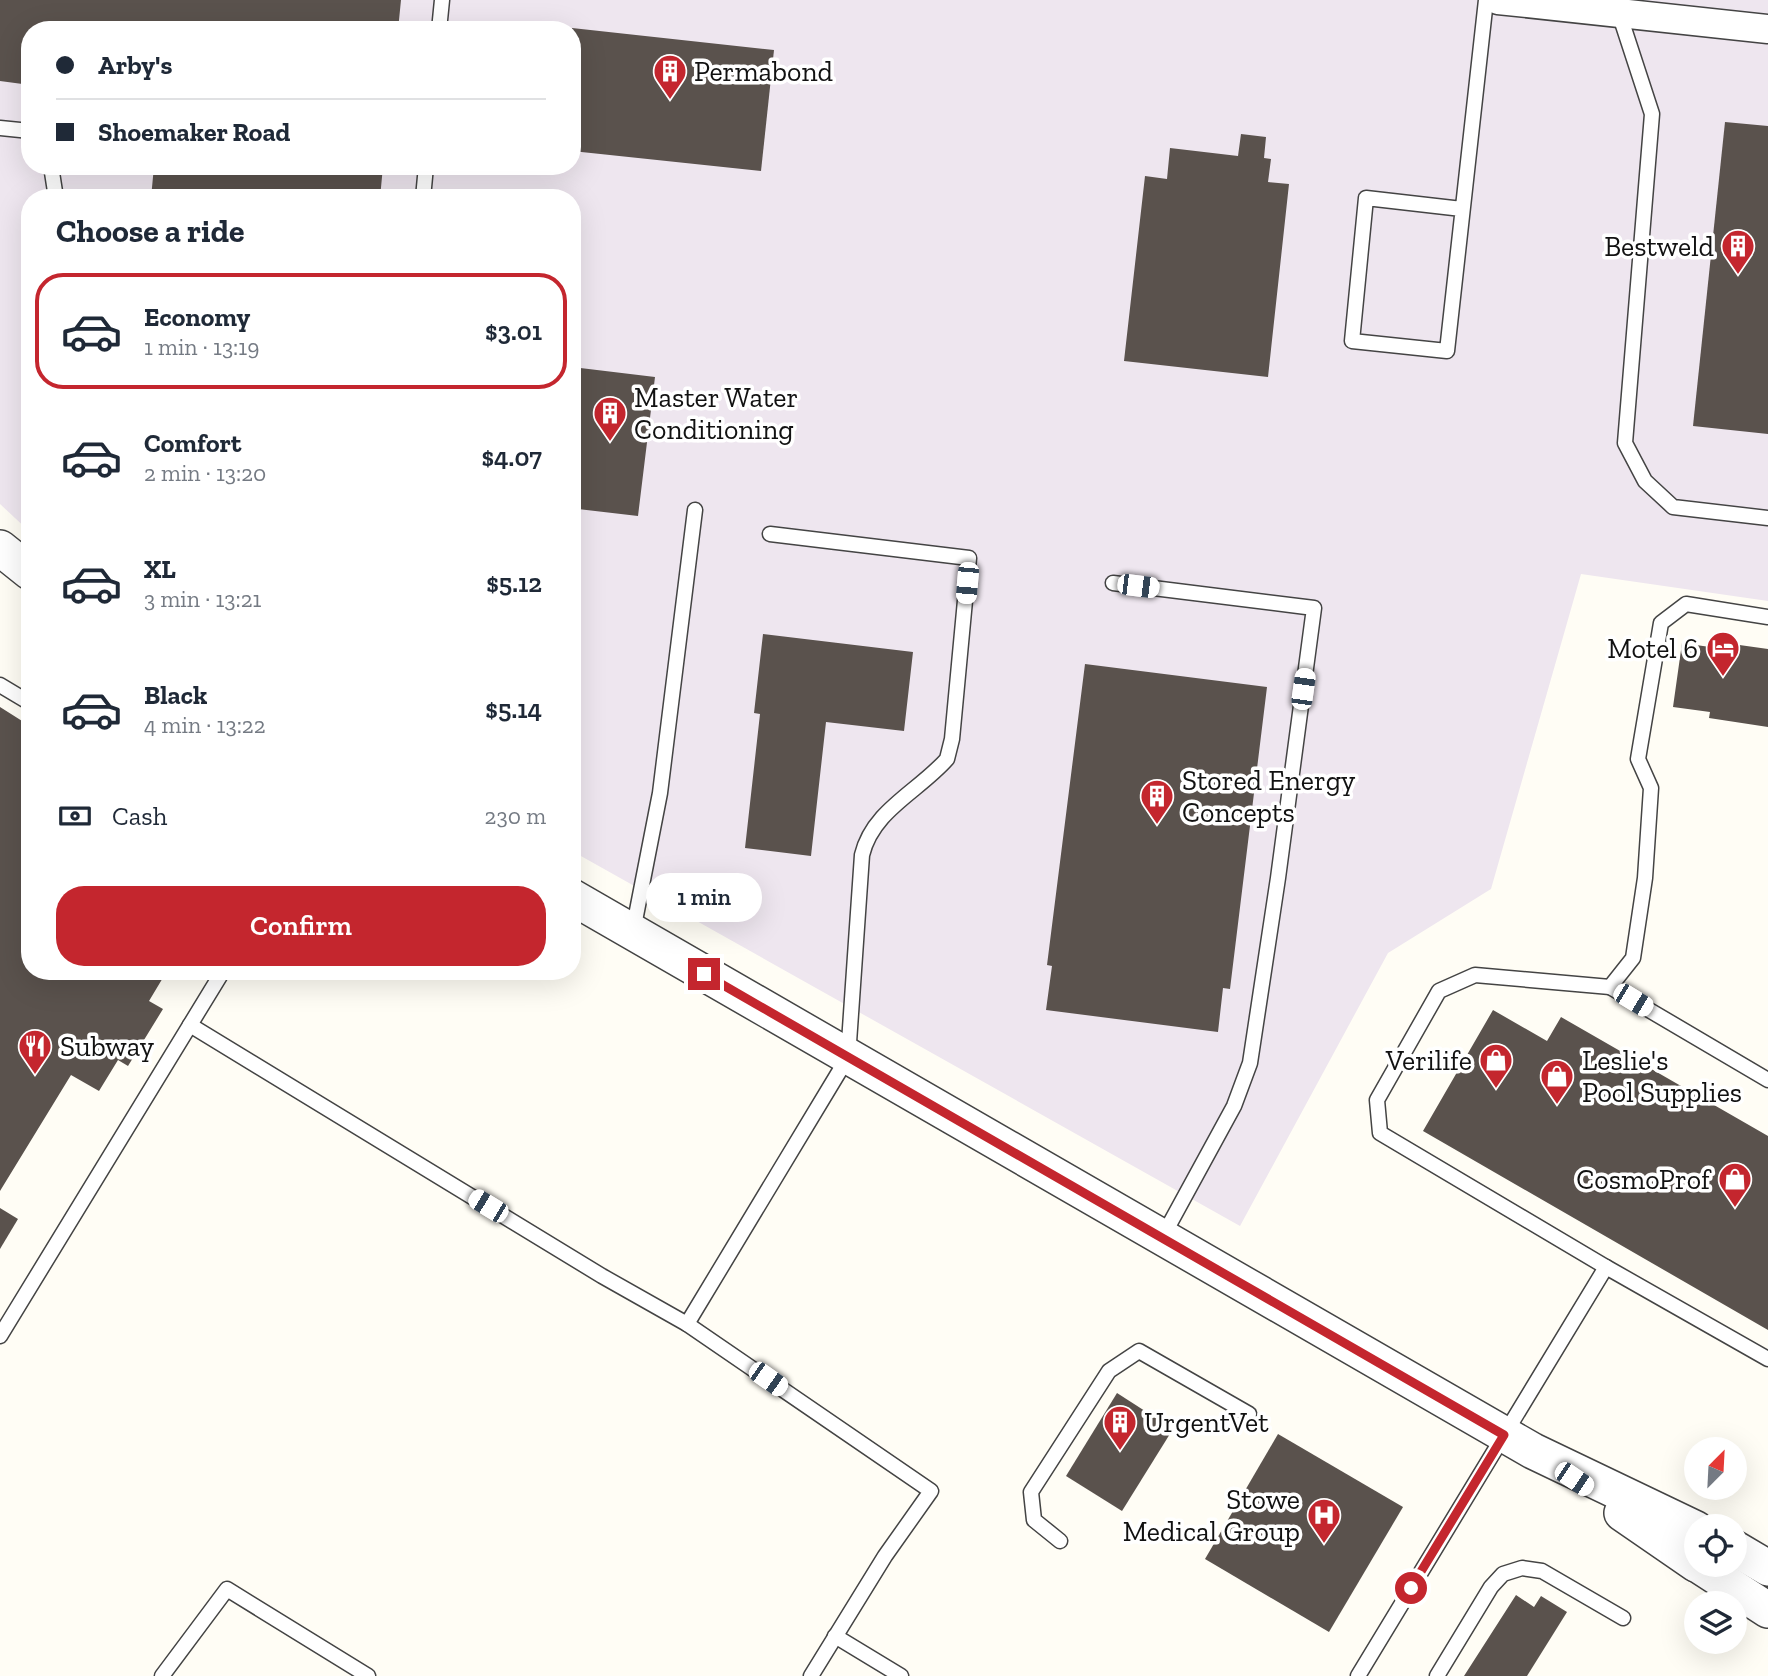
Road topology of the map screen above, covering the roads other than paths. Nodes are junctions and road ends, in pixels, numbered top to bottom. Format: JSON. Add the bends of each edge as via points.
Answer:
{"nodes":[{"id":1,"x":442,"y":0,"type":"edge"},
{"id":2,"x":1486,"y":0,"type":"edge"},
{"id":3,"x":1499,"y":0,"type":"edge"},
{"id":4,"x":1619,"y":13,"type":"junction"},
{"id":5,"x":440,"y":21,"type":"edge"},
{"id":6,"x":1768,"y":29,"type":"edge"},
{"id":7,"x":0,"y":128,"type":"edge"},
{"id":8,"x":21,"y":130,"type":"edge"},
{"id":9,"x":1462,"y":209,"type":"junction"},
{"id":10,"x":695,"y":510,"type":"dead end"},
{"id":11,"x":1768,"y":519,"type":"edge"},
{"id":12,"x":770,"y":534,"type":"dead end"},
{"id":13,"x":0,"y":548,"type":"edge"},
{"id":14,"x":21,"y":565,"type":"edge"},
{"id":15,"x":1112,"y":583,"type":"dead end"},
{"id":16,"x":1768,"y":617,"type":"edge"},
{"id":17,"x":0,"y":685,"type":"edge"},
{"id":18,"x":21,"y":698,"type":"edge"},
{"id":19,"x":581,"y":902,"type":"edge"},
{"id":20,"x":633,"y":933,"type":"junction"},
{"id":21,"x":218,"y":980,"type":"edge"},
{"id":22,"x":1610,"y":987,"type":"junction"},
{"id":23,"x":190,"y":1025,"type":"junction"},
{"id":24,"x":848,"y":1057,"type":"junction"},
{"id":25,"x":1768,"y":1080,"type":"edge"},
{"id":26,"x":1162,"y":1238,"type":"junction"},
{"id":27,"x":1606,"y":1267,"type":"junction"},
{"id":28,"x":687,"y":1324,"type":"junction"},
{"id":29,"x":0,"y":1336,"type":"edge"},
{"id":30,"x":1768,"y":1359,"type":"edge"},
{"id":31,"x":1249,"y":1414,"type":"dead end"},
{"id":32,"x":1519,"y":1443,"type":"junction"},
{"id":33,"x":1684,"y":1523,"type":"edge"},
{"id":34,"x":1060,"y":1541,"type":"dead end"},
{"id":35,"x":1684,"y":1556,"type":"edge"},
{"id":36,"x":1747,"y":1556,"type":"edge"},
{"id":37,"x":1768,"y":1568,"type":"edge"},
{"id":38,"x":1716,"y":1577,"type":"edge"},
{"id":39,"x":1768,"y":1610,"type":"edge"},
{"id":40,"x":1623,"y":1618,"type":"dead end"},
{"id":41,"x":835,"y":1636,"type":"junction"},
{"id":42,"x":162,"y":1676,"type":"edge"},
{"id":43,"x":368,"y":1676,"type":"edge"},
{"id":44,"x":811,"y":1676,"type":"edge"},
{"id":45,"x":901,"y":1676,"type":"edge"},
{"id":46,"x":1358,"y":1676,"type":"edge"},
{"id":47,"x":1437,"y":1676,"type":"edge"}],
"edges":[{"from":1,"to":5,"type":"lane"},
{"from":2,"to":9,"type":"lane"},
{"from":3,"to":4,"type":"street"},
{"from":4,"to":6,"type":"street"},
{"from":4,"to":11,"type":"lane","via":[[1652,114],[1625,443],[1645,481],[1673,507]]},
{"from":7,"to":8,"type":"lane"},
{"from":9,"to":9,"type":"lane","via":[[1447,351],[1352,341],[1366,198]]},
{"from":10,"to":20,"type":"lane","via":[[660,793]]},
{"from":12,"to":24,"type":"lane","via":[[969,558],[947,759],[878,820],[866,838]]},
{"from":13,"to":14,"type":"street"},
{"from":15,"to":26,"type":"lane","via":[[1314,608],[1250,1063],[1234,1106]]},
{"from":16,"to":22,"type":"lane","via":[[1686,604],[1661,623],[1638,759],[1651,788],[1645,878],[1633,958]]},
{"from":17,"to":18,"type":"lane"},
{"from":19,"to":20,"type":"street"},
{"from":20,"to":24,"type":"street"},
{"from":21,"to":23,"type":"lane"},
{"from":22,"to":25,"type":"lane"},
{"from":22,"to":27,"type":"lane","via":[[1475,975],[1439,991],[1377,1100],[1380,1133]]},
{"from":23,"to":28,"type":"lane"},
{"from":23,"to":29,"type":"lane"},
{"from":24,"to":26,"type":"street"},
{"from":24,"to":28,"type":"lane"},
{"from":26,"to":32,"type":"street"},
{"from":27,"to":30,"type":"lane"},
{"from":27,"to":32,"type":"lane"},
{"from":28,"to":41,"type":"lane","via":[[931,1491]]},
{"from":31,"to":34,"type":"lane","via":[[1139,1351],[1109,1371],[1031,1492],[1034,1520]]},
{"from":32,"to":33,"type":"street"},
{"from":32,"to":35,"type":"street"},
{"from":32,"to":46,"type":"lane"},
{"from":36,"to":37,"type":"street"},
{"from":38,"to":39,"type":"street"},
{"from":40,"to":47,"type":"lane","via":[[1542,1571],[1522,1568],[1503,1574],[1491,1587]]},
{"from":41,"to":44,"type":"lane"},
{"from":41,"to":45,"type":"lane"},
{"from":42,"to":43,"type":"lane","via":[[226,1589]]}]}
